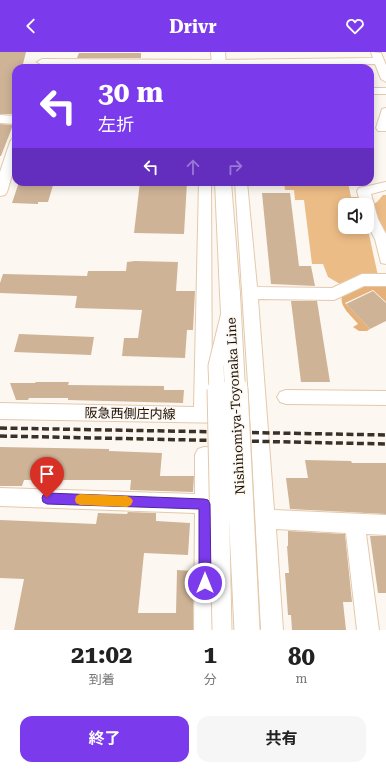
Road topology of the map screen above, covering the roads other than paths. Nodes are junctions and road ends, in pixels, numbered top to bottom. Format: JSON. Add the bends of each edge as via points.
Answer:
{"nodes":[{"id":1,"x":378,"y":57,"type":"edge"},
{"id":2,"x":43,"y":60,"type":"edge"},
{"id":3,"x":219,"y":61,"type":"edge"},
{"id":4,"x":315,"y":61,"type":"edge"},
{"id":5,"x":386,"y":79,"type":"edge"},
{"id":6,"x":374,"y":91,"type":"edge"},
{"id":7,"x":386,"y":91,"type":"edge"},
{"id":8,"x":386,"y":111,"type":"edge"},
{"id":9,"x":0,"y":120,"type":"edge"},
{"id":10,"x":12,"y":120,"type":"edge"},
{"id":11,"x":374,"y":127,"type":"edge"},
{"id":12,"x":384,"y":128,"type":"edge"},
{"id":13,"x":12,"y":154,"type":"edge"},
{"id":14,"x":205,"y":186,"type":"edge"},
{"id":15,"x":223,"y":186,"type":"edge"},
{"id":16,"x":240,"y":186,"type":"edge"},
{"id":17,"x":386,"y":186,"type":"edge"},
{"id":18,"x":0,"y":192,"type":"edge"},
{"id":19,"x":386,"y":259,"type":"edge"},
{"id":20,"x":386,"y":280,"type":"edge"},
{"id":21,"x":236,"y":299,"type":"junction"},
{"id":22,"x":286,"y":397,"type":"dead end"},
{"id":23,"x":386,"y":398,"type":"edge"},
{"id":24,"x":0,"y":411,"type":"edge"},
{"id":25,"x":203,"y":414,"type":"junction"},
{"id":26,"x":259,"y":415,"type":"junction"},
{"id":27,"x":262,"y":456,"type":"junction"},
{"id":28,"x":0,"y":497,"type":"edge"},
{"id":29,"x":204,"y":504,"type":"junction"},
{"id":30,"x":266,"y":519,"type":"junction"},
{"id":31,"x":354,"y":523,"type":"junction"},
{"id":32,"x":386,"y":525,"type":"edge"},
{"id":33,"x":205,"y":630,"type":"edge"},
{"id":34,"x":222,"y":630,"type":"edge"},
{"id":35,"x":246,"y":630,"type":"edge"},
{"id":36,"x":272,"y":630,"type":"edge"},
{"id":37,"x":368,"y":630,"type":"edge"}],
"edges":[{"from":1,"to":4,"type":"street"},
{"from":1,"to":5,"type":"street"},
{"from":2,"to":3,"type":"street"},
{"from":3,"to":4,"type":"street"},
{"from":6,"to":7,"type":"street"},
{"from":8,"to":12,"type":"street"},
{"from":9,"to":10,"type":"street"},
{"from":11,"to":12,"type":"street"},
{"from":13,"to":18,"type":"street"},
{"from":14,"to":25,"type":"street"},
{"from":15,"to":21,"type":"main road","name":"Nishinomiya-Toyonaka Line"},
{"from":16,"to":21,"type":"street"},
{"from":17,"to":19,"type":"street","via":[[364,190],[371,219],[382,239]]},
{"from":20,"to":21,"type":"street","via":[[362,280],[334,294]]},
{"from":21,"to":26,"type":"street"},
{"from":21,"to":34,"type":"street","bridge":true,"via":[[216,366]]},
{"from":21,"to":35,"type":"main road","name":"Nishinomiya-Toyonaka Line","bridge":true},
{"from":22,"to":23,"type":"street"},
{"from":24,"to":25,"type":"street","name":"阪急西側庄内線"},
{"from":25,"to":26,"type":"street","name":"阪急西側庄内線"},
{"from":26,"to":27,"type":"street"},
{"from":27,"to":29,"type":"street","via":[[204,455]]},
{"from":27,"to":30,"type":"street"},
{"from":28,"to":29,"type":"street"},
{"from":29,"to":33,"type":"street"},
{"from":30,"to":31,"type":"street"},
{"from":30,"to":36,"type":"street"},
{"from":31,"to":32,"type":"street"},
{"from":31,"to":37,"type":"street"}]}
